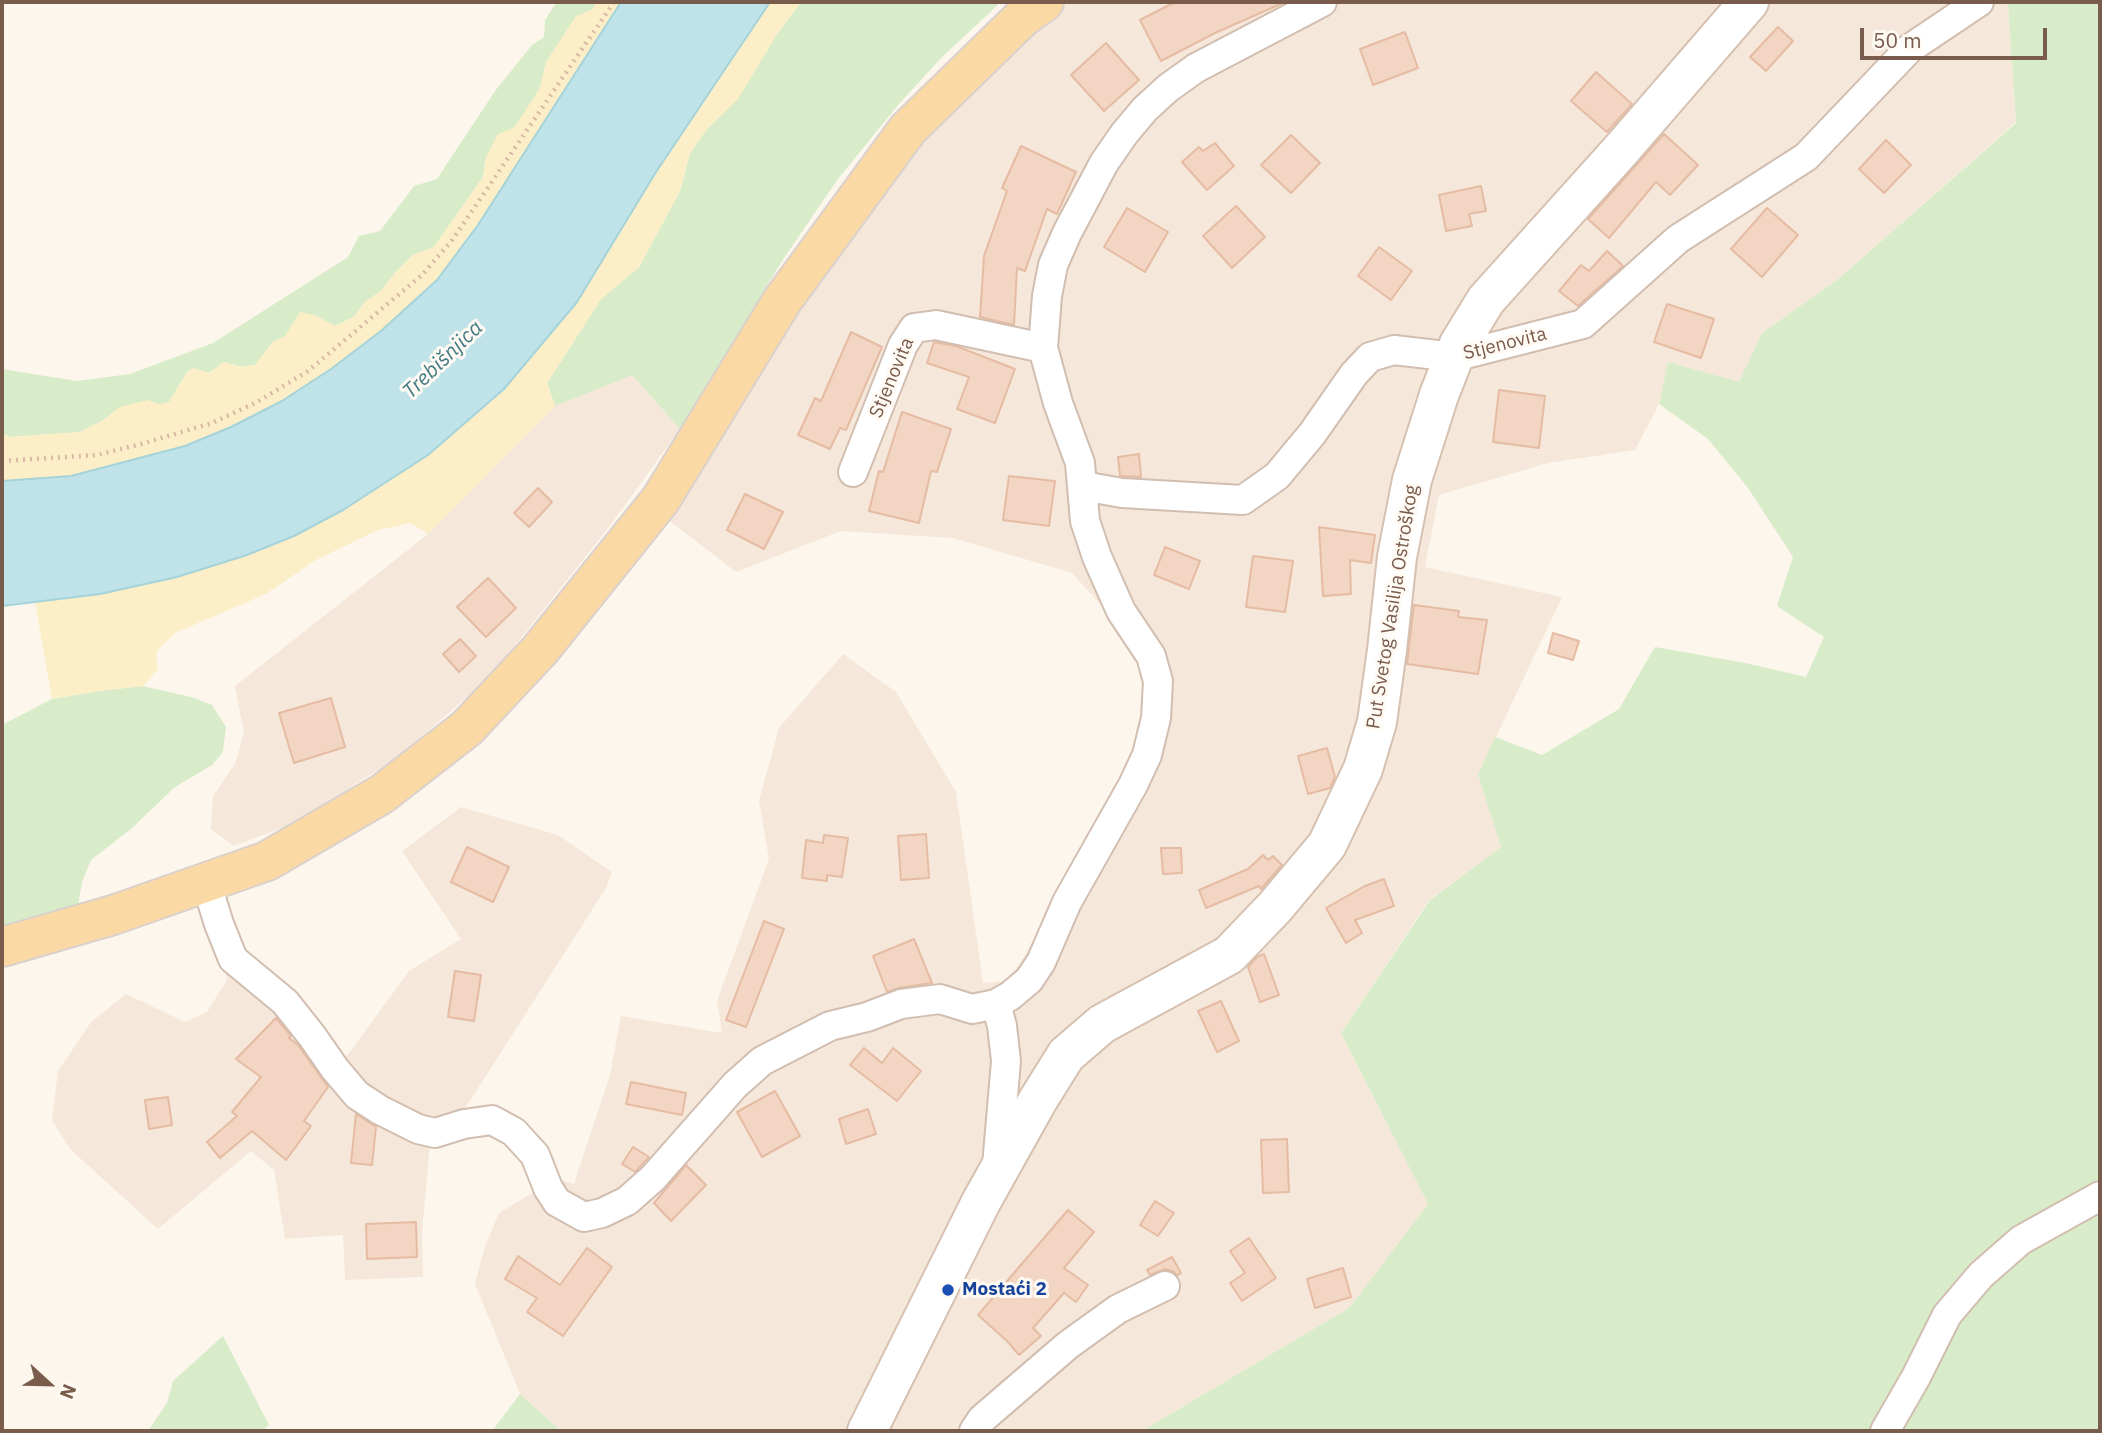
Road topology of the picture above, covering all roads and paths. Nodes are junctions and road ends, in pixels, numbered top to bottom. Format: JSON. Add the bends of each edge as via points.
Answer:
{"nodes":[{"id":1,"x":614,"y":2,"type":"edge"},
{"id":2,"x":1044,"y":2,"type":"edge"},
{"id":3,"x":1322,"y":2,"type":"edge"},
{"id":4,"x":1749,"y":2,"type":"edge"},
{"id":5,"x":1979,"y":2,"type":"edge"},
{"id":6,"x":1043,"y":348,"type":"junction"},
{"id":7,"x":1454,"y":357,"type":"junction"},
{"id":8,"x":2,"y":461,"type":"edge"},
{"id":9,"x":853,"y":472,"type":"dead end"},
{"id":10,"x":1083,"y":486,"type":"junction"},
{"id":11,"x":206,"y":882,"type":"junction"},
{"id":12,"x":2,"y":947,"type":"edge"},
{"id":13,"x":996,"y":1004,"type":"junction"},
{"id":14,"x":996,"y":1176,"type":"junction"},
{"id":15,"x":2100,"y":1196,"type":"edge"},
{"id":16,"x":1165,"y":1286,"type":"dead end"},
{"id":17,"x":867,"y":1431,"type":"edge"},
{"id":18,"x":974,"y":1431,"type":"edge"},
{"id":19,"x":1885,"y":1431,"type":"edge"}],
"edges":[{"from":1,"to":8,"type":"path","via":[[453,239],[422,275],[308,371],[212,423],[153,441],[97,455]]},
{"from":2,"to":11,"type":"main road","via":[[908,129],[782,301],[661,499],[513,679],[467,727],[382,794],[267,861]]},
{"from":3,"to":6,"type":"street","via":[[1196,68],[1145,109],[1124,134],[1104,163],[1053,265]]},
{"from":4,"to":7,"type":"street","name":"Put Svetog Vasilija Ostroškog","via":[[1486,300]]},
{"from":5,"to":7,"type":"street","name":"Stjenovita","via":[[1909,49],[1806,157],[1678,239],[1583,324]]},
{"from":6,"to":9,"type":"street","name":"Stjenovita","via":[[936,325],[914,328]]},
{"from":6,"to":10,"type":"street","via":[[1080,463]]},
{"from":7,"to":10,"type":"street","name":"Stjenovita","via":[[1394,350],[1370,357],[1277,476],[1244,500],[1122,493]]},
{"from":7,"to":14,"type":"street","name":"Put Svetog Vasilija Ostroškog","via":[[1412,480],[1397,557],[1377,722],[1363,769],[1327,845],[1229,956],[1102,1024],[1066,1055]]},
{"from":10,"to":13,"type":"street","via":[[1085,521],[1109,586],[1151,656],[1158,681],[1156,718],[1147,755],[1133,785],[1067,902],[1041,962],[1029,980]]},
{"from":11,"to":12,"type":"main road"},
{"from":11,"to":13,"type":"street","via":[[233,959],[285,1002],[357,1094],[380,1110],[435,1133],[492,1120],[514,1132],[536,1155],[556,1202],[584,1217],[627,1201],[762,1061],[830,1026],[901,1004],[940,999],[972,1009]]},
{"from":13,"to":14,"type":"street","via":[[1006,1060]]},
{"from":14,"to":17,"type":"street","name":"Put Svetog Vasilija Ostroškog"},
{"from":15,"to":19,"type":"street","via":[[2021,1240],[1981,1275],[1947,1315]]},
{"from":16,"to":18,"type":"street","via":[[1118,1309],[1068,1345]]}]}
